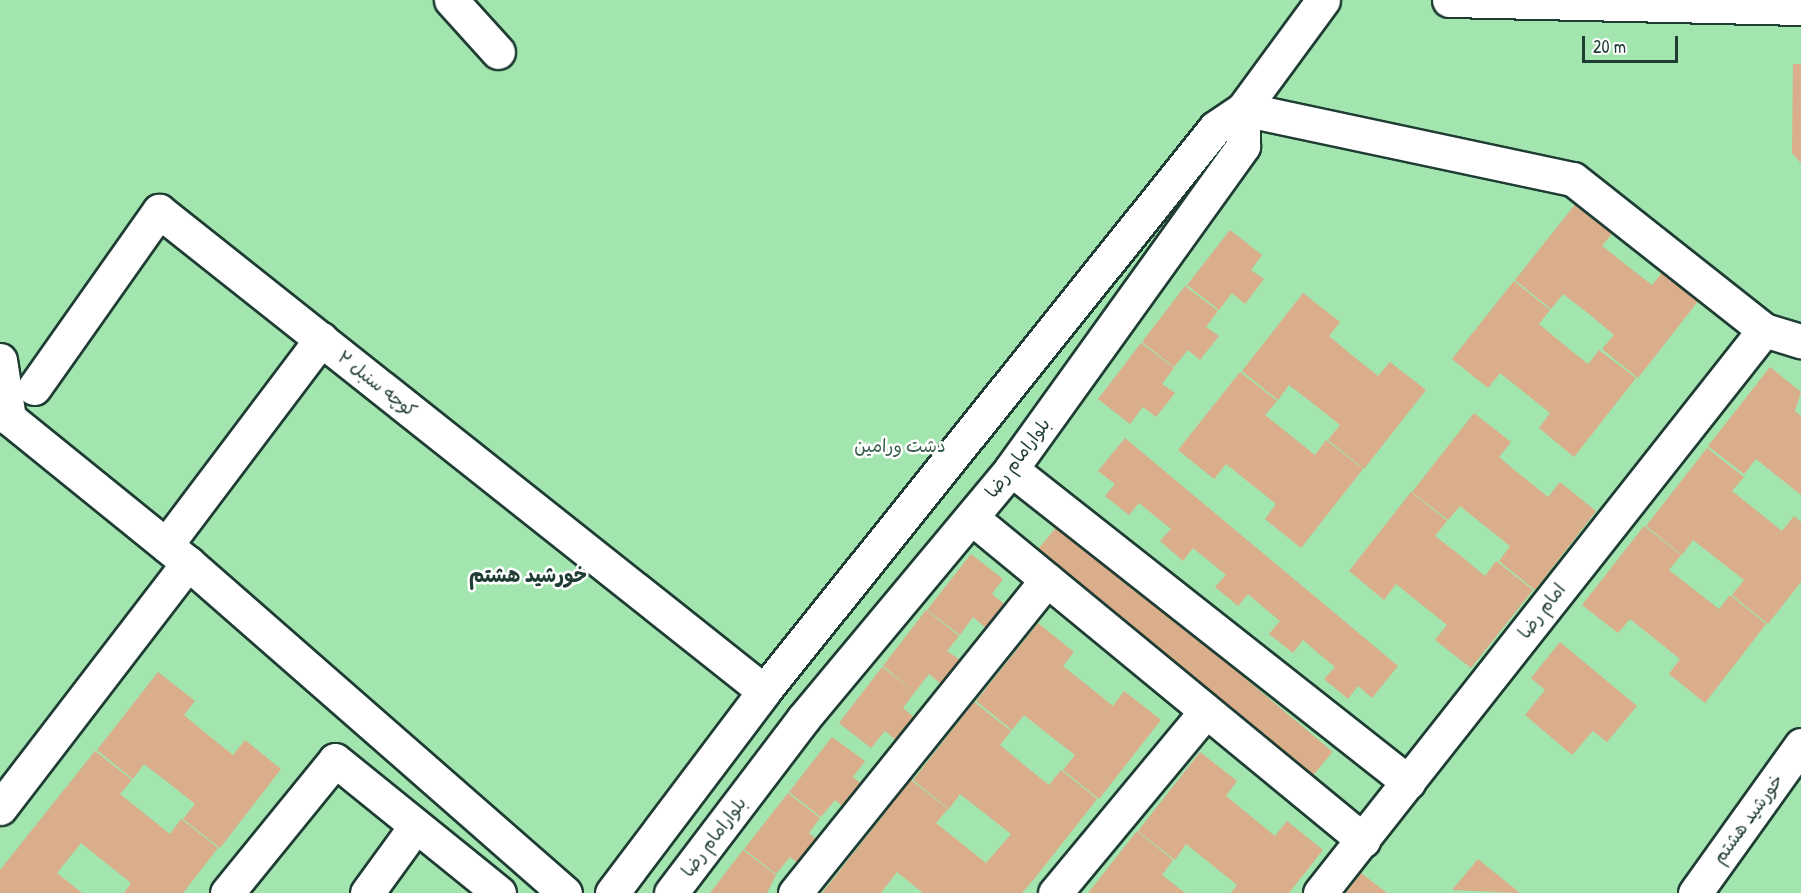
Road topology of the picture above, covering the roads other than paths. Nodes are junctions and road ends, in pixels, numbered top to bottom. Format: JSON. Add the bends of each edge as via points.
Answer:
{"nodes":[{"id":1,"x":451,"y":0,"type":"edge"},
{"id":2,"x":1323,"y":0,"type":"edge"},
{"id":3,"x":1449,"y":0,"type":"edge"},
{"id":4,"x":1726,"y":3,"type":"edge"},
{"id":5,"x":1801,"y":8,"type":"edge"},
{"id":6,"x":498,"y":52,"type":"dead end"},
{"id":7,"x":1243,"y":109,"type":"junction"},
{"id":8,"x":1764,"y":330,"type":"junction"},
{"id":9,"x":321,"y":339,"type":"junction"},
{"id":10,"x":1801,"y":341,"type":"edge"},
{"id":11,"x":0,"y":360,"type":"edge"},
{"id":12,"x":34,"y":388,"type":"dead end"},
{"id":13,"x":945,"y":469,"type":"junction"},
{"id":14,"x":1011,"y":469,"type":"junction"},
{"id":15,"x":979,"y":510,"type":"junction"},
{"id":16,"x":177,"y":554,"type":"junction"},
{"id":17,"x":1047,"y":580,"type":"junction"},
{"id":18,"x":764,"y":691,"type":"junction"},
{"id":19,"x":1206,"y":711,"type":"junction"},
{"id":20,"x":1801,"y":745,"type":"edge"},
{"id":21,"x":1408,"y":782,"type":"junction"},
{"id":22,"x":0,"y":808,"type":"edge"},
{"id":23,"x":415,"y":827,"type":"junction"},
{"id":24,"x":1362,"y":840,"type":"junction"},
{"id":25,"x":227,"y":893,"type":"edge"},
{"id":26,"x":367,"y":893,"type":"edge"},
{"id":27,"x":499,"y":893,"type":"edge"},
{"id":28,"x":565,"y":893,"type":"edge"},
{"id":29,"x":612,"y":893,"type":"edge"},
{"id":30,"x":672,"y":893,"type":"edge"},
{"id":31,"x":795,"y":893,"type":"edge"},
{"id":32,"x":1055,"y":893,"type":"edge"},
{"id":33,"x":1320,"y":893,"type":"edge"},
{"id":34,"x":1695,"y":893,"type":"edge"}],
"edges":[{"from":1,"to":6,"type":"street"},
{"from":2,"to":7,"type":"street"},
{"from":3,"to":4,"type":"street"},
{"from":4,"to":5,"type":"street"},
{"from":7,"to":8,"type":"street","via":[[1573,179]]},
{"from":7,"to":13,"type":"street","via":[[1215,128]]},
{"from":7,"to":14,"type":"street","name":"بلوارامام رضا","via":[[1243,146]]},
{"from":8,"to":10,"type":"street"},
{"from":8,"to":21,"type":"street","name":"امام رضا"},
{"from":9,"to":12,"type":"street","name":"کوچه سنبل ۲","via":[[159,211]]},
{"from":9,"to":16,"type":"street"},
{"from":9,"to":18,"type":"street","name":"کوچه سنبل ۲"},
{"from":11,"to":16,"type":"street","via":[[9,418]]},
{"from":13,"to":15,"type":"street"},
{"from":13,"to":18,"type":"street"},
{"from":14,"to":15,"type":"street","name":"بلوارامام رضا"},
{"from":14,"to":21,"type":"street"},
{"from":15,"to":17,"type":"street"},
{"from":15,"to":30,"type":"street","name":"بلوارامام رضا","via":[[803,719]]},
{"from":16,"to":22,"type":"street"},
{"from":16,"to":28,"type":"street"},
{"from":17,"to":19,"type":"street"},
{"from":17,"to":31,"type":"street"},
{"from":18,"to":29,"type":"street"},
{"from":19,"to":24,"type":"street"},
{"from":19,"to":32,"type":"street"},
{"from":20,"to":34,"type":"street","name":"خورشید هشتم"},
{"from":21,"to":24,"type":"street","name":"امام رضا"},
{"from":23,"to":25,"type":"street","via":[[335,760]]},
{"from":23,"to":26,"type":"street"},
{"from":23,"to":27,"type":"street"},
{"from":24,"to":33,"type":"street","name":"امام رضا"}]}
